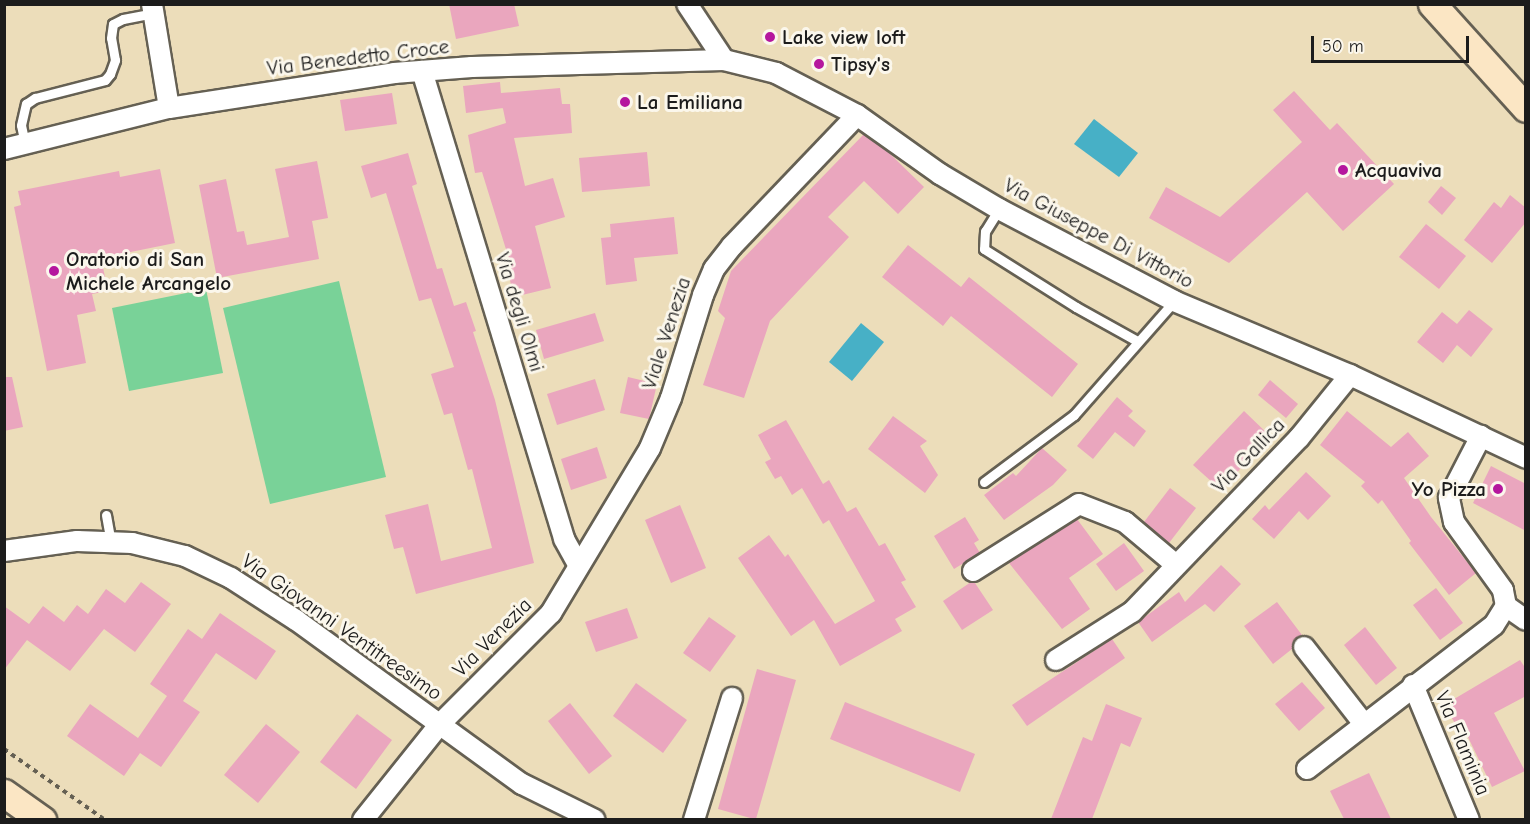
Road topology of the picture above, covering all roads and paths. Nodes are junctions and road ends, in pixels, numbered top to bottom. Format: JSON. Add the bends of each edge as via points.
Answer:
{"nodes":[{"id":1,"x":687,"y":4,"type":"edge"},
{"id":2,"x":1432,"y":4,"type":"edge"},
{"id":3,"x":153,"y":9,"type":"edge"},
{"id":4,"x":724,"y":60,"type":"junction"},
{"id":5,"x":422,"y":71,"type":"junction"},
{"id":6,"x":169,"y":108,"type":"junction"},
{"id":7,"x":1526,"y":108,"type":"edge"},
{"id":8,"x":857,"y":115,"type":"junction"},
{"id":9,"x":25,"y":144,"type":"junction"},
{"id":10,"x":4,"y":149,"type":"edge"},
{"id":11,"x":999,"y":209,"type":"junction"},
{"id":12,"x":1174,"y":301,"type":"junction"},
{"id":13,"x":1137,"y":341,"type":"junction"},
{"id":14,"x":1350,"y":375,"type":"junction"},
{"id":15,"x":1481,"y":436,"type":"junction"},
{"id":16,"x":1526,"y":458,"type":"edge"},
{"id":17,"x":984,"y":482,"type":"dead end"},
{"id":18,"x":106,"y":515,"type":"dead end"},
{"id":19,"x":111,"y":542,"type":"junction"},
{"id":20,"x":4,"y":551,"type":"edge"},
{"id":21,"x":578,"y":564,"type":"junction"},
{"id":22,"x":1176,"y":565,"type":"junction"},
{"id":23,"x":973,"y":571,"type":"dead end"},
{"id":24,"x":1506,"y":606,"type":"junction"},
{"id":25,"x":1526,"y":620,"type":"edge"},
{"id":26,"x":1304,"y":647,"type":"dead end"},
{"id":27,"x":1056,"y":660,"type":"dead end"},
{"id":28,"x":1413,"y":685,"type":"junction"},
{"id":29,"x":732,"y":698,"type":"dead end"},
{"id":30,"x":440,"y":724,"type":"junction"},
{"id":31,"x":1364,"y":724,"type":"junction"},
{"id":32,"x":4,"y":749,"type":"edge"},
{"id":33,"x":1307,"y":769,"type":"dead end"},
{"id":34,"x":4,"y":793,"type":"edge"},
{"id":35,"x":42,"y":819,"type":"edge"},
{"id":36,"x":105,"y":819,"type":"edge"},
{"id":37,"x":363,"y":819,"type":"edge"},
{"id":38,"x":595,"y":819,"type":"edge"},
{"id":39,"x":694,"y":819,"type":"edge"},
{"id":40,"x":1469,"y":819,"type":"edge"}],
"edges":[{"from":1,"to":4,"type":"street"},
{"from":2,"to":7,"type":"main road"},
{"from":3,"to":6,"type":"street"},
{"from":3,"to":9,"type":"lane","via":[[113,24],[110,31],[115,60],[105,80],[35,98],[26,104],[21,125]]},
{"from":4,"to":5,"type":"street","name":"Via Benedetto Croce"},
{"from":4,"to":8,"type":"street","name":"Via Giuseppe Di Vittorio","via":[[776,73]]},
{"from":5,"to":6,"type":"street","name":"Via Benedetto Croce"},
{"from":5,"to":21,"type":"street","name":"Via degli Olmi","via":[[564,539]]},
{"from":6,"to":9,"type":"street","name":"Via Benedetto Croce"},
{"from":8,"to":11,"type":"street","name":"Via Giuseppe Di Vittorio","via":[[940,174]]},
{"from":8,"to":21,"type":"street","name":"Viale Venezia","via":[[714,269],[650,448]]},
{"from":9,"to":10,"type":"street","name":"Via Benedetto Croce"},
{"from":11,"to":12,"type":"street","name":"Via Giuseppe Di Vittorio"},
{"from":11,"to":13,"type":"lane","via":[[986,231],[984,249]]},
{"from":12,"to":13,"type":"lane"},
{"from":12,"to":14,"type":"street","name":"Via Giuseppe Di Vittorio"},
{"from":13,"to":17,"type":"lane","via":[[1074,415]]},
{"from":14,"to":15,"type":"street","name":"Via Giuseppe Di Vittorio"},
{"from":14,"to":22,"type":"street","name":"Via Gallica","via":[[1299,438]]},
{"from":15,"to":16,"type":"street","name":"Via Giuseppe Di Vittorio"},
{"from":15,"to":24,"type":"street","via":[[1449,498],[1454,522],[1503,590]]},
{"from":18,"to":19,"type":"lane"},
{"from":19,"to":20,"type":"street","name":"Via Giovanni Ventitreesimo","via":[[77,541]]},
{"from":19,"to":30,"type":"street","name":"Via Giovanni Ventitreesimo","via":[[185,556],[231,578]]},
{"from":21,"to":30,"type":"street","name":"Via Venezia","via":[[551,613]]},
{"from":22,"to":23,"type":"street","via":[[1125,522],[1079,504]]},
{"from":22,"to":27,"type":"street","name":"Via Gallica","via":[[1132,612]]},
{"from":24,"to":25,"type":"street"},
{"from":24,"to":28,"type":"street","name":"Via Flaminia","via":[[1494,625]]},
{"from":26,"to":31,"type":"street"},
{"from":28,"to":31,"type":"street","name":"Via Flaminia"},
{"from":28,"to":40,"type":"street","name":"Via Flaminia"},
{"from":29,"to":39,"type":"street"},
{"from":30,"to":37,"type":"street","name":"Via Venezia"},
{"from":30,"to":38,"type":"street","name":"Via Giovanni Ventitreesimo","via":[[522,784]]},
{"from":31,"to":33,"type":"street","name":"Via Flaminia"},
{"from":32,"to":36,"type":"path"},
{"from":34,"to":35,"type":"main road"}]}
